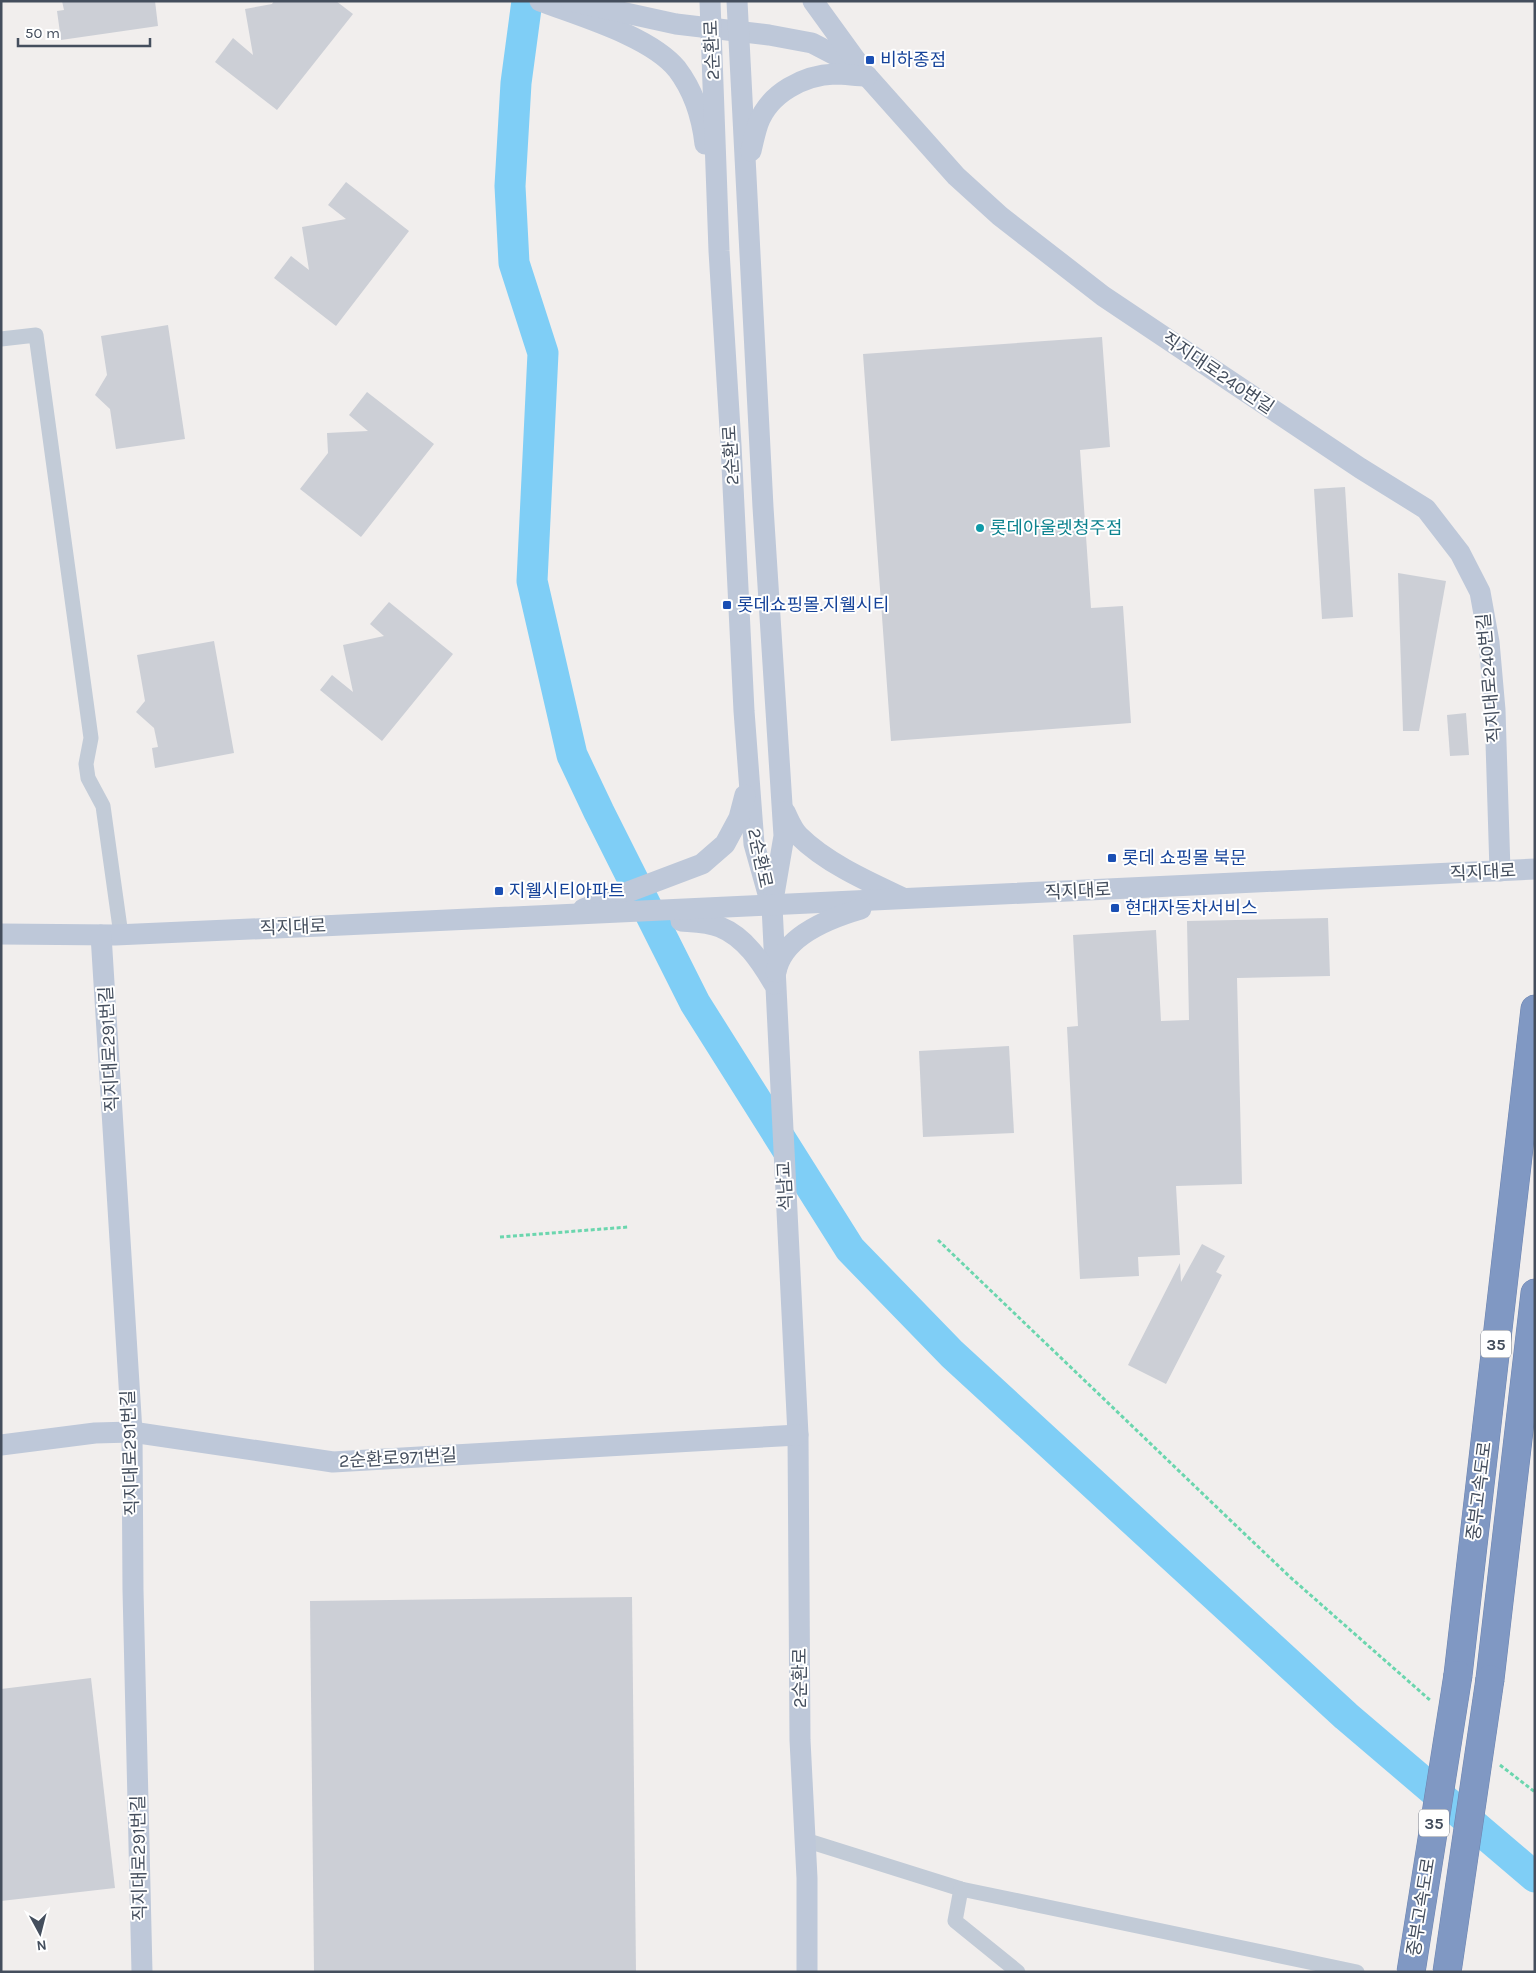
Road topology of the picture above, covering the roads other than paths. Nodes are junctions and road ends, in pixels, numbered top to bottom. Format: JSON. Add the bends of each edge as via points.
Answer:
{"nodes":[{"id":1,"x":540,"y":1,"type":"edge"},
{"id":2,"x":571,"y":1,"type":"edge"},
{"id":3,"x":710,"y":1,"type":"edge"},
{"id":4,"x":737,"y":1,"type":"edge"},
{"id":5,"x":813,"y":1,"type":"edge"},
{"id":6,"x":610,"y":19,"type":"junction"},
{"id":7,"x":711,"y":29,"type":"junction"},
{"id":8,"x":738,"y":32,"type":"junction"},
{"id":9,"x":843,"y":41,"type":"junction"},
{"id":10,"x":812,"y":43,"type":"junction"},
{"id":11,"x":867,"y":76,"type":"junction"},
{"id":12,"x":746,"y":172,"type":"junction"},
{"id":13,"x":719,"y":251,"type":"junction"},
{"id":14,"x":1,"y":339,"type":"edge"},
{"id":15,"x":749,"y":778,"type":"junction"},
{"id":16,"x":782,"y":806,"type":"junction"},
{"id":17,"x":1535,"y":869,"type":"edge"},
{"id":18,"x":1500,"y":871,"type":"junction"},
{"id":19,"x":908,"y":900,"type":"junction"},
{"id":20,"x":772,"y":906,"type":"junction"},
{"id":21,"x":579,"y":915,"type":"junction"},
{"id":22,"x":707,"y":916,"type":"junction"},
{"id":23,"x":1,"y":934,"type":"edge"},
{"id":24,"x":111,"y":935,"type":"junction"},
{"id":25,"x":775,"y":986,"type":"junction"},
{"id":26,"x":1534,"y":1011,"type":"edge"},
{"id":27,"x":1535,"y":1293,"type":"edge"},
{"id":28,"x":794,"y":1384,"type":"joint"},
{"id":29,"x":132,"y":1432,"type":"junction"},
{"id":30,"x":798,"y":1435,"type":"junction"},
{"id":31,"x":1,"y":1444,"type":"edge"},
{"id":32,"x":805,"y":1840,"type":"junction"},
{"id":33,"x":961,"y":1889,"type":"junction"},
{"id":34,"x":142,"y":1972,"type":"edge"},
{"id":35,"x":807,"y":1972,"type":"edge"},
{"id":36,"x":1018,"y":1972,"type":"edge"},
{"id":37,"x":1357,"y":1972,"type":"edge"},
{"id":38,"x":1411,"y":1972,"type":"edge"},
{"id":39,"x":1447,"y":1972,"type":"edge"}],
"edges":[{"from":1,"to":6,"type":"street"},
{"from":2,"to":6,"type":"street"},
{"from":3,"to":7,"type":"street","name":"2순환로"},
{"from":4,"to":8,"type":"street","name":"2순환로"},
{"from":5,"to":9,"type":"street"},
{"from":6,"to":7,"type":"street","name":"직지대로240번길"},
{"from":6,"to":13,"type":"street","via":[[676,69],[697,107],[704,134]]},
{"from":7,"to":8,"type":"street","name":"직지대로240번길"},
{"from":7,"to":13,"type":"street","name":"2순환로"},
{"from":8,"to":10,"type":"street","name":"직지대로240번길"},
{"from":8,"to":12,"type":"street","name":"2순환로"},
{"from":9,"to":10,"type":"street"},
{"from":9,"to":11,"type":"street"},
{"from":10,"to":11,"type":"street","name":"직지대로240번길"},
{"from":11,"to":12,"type":"street","via":[[835,74],[810,78],[790,87],[771,102],[758,123]]},
{"from":11,"to":18,"type":"street","name":"직지대로240번길","via":[[956,176],[1000,216],[1103,296],[1426,509],[1460,553],[1480,592],[1489,642],[1495,710]]},
{"from":12,"to":16,"type":"street","name":"2순환로"},
{"from":13,"to":15,"type":"street","name":"2순환로"},
{"from":14,"to":24,"type":"street","via":[[36,335],[91,738],[86,764],[88,778],[103,806]]},
{"from":15,"to":20,"type":"street","name":"2순환로","via":[[754,844]]},
{"from":15,"to":21,"type":"street","via":[[739,818],[725,844],[702,864],[616,896]]},
{"from":16,"to":19,"type":"street","via":[[798,836],[866,881]]},
{"from":16,"to":20,"type":"street","name":"2순환로","via":[[784,836]]},
{"from":17,"to":18,"type":"street","name":"직지대로"},
{"from":18,"to":19,"type":"street","name":"직지대로"},
{"from":19,"to":20,"type":"street","name":"직지대로"},
{"from":19,"to":25,"type":"street","via":[[848,913],[806,934],[784,952],[776,970]]},
{"from":20,"to":22,"type":"street","name":"직지대로"},
{"from":20,"to":25,"type":"street","name":"2순환로"},
{"from":21,"to":22,"type":"street","name":"직지대로"},
{"from":21,"to":24,"type":"street","name":"직지대로"},
{"from":22,"to":25,"type":"street","via":[[737,937],[762,963]]},
{"from":23,"to":24,"type":"street","name":"직지대로"},
{"from":24,"to":29,"type":"street","name":"직지대로291번길"},
{"from":25,"to":28,"type":"street","name":"석남교"},
{"from":26,"to":38,"type":"highway","name":"중부고속도로","number":"35","bridge":true,"via":[[1458,1675]]},
{"from":27,"to":39,"type":"highway","name":"중부고속도로","number":"35","bridge":true,"via":[[1490,1679]]},
{"from":28,"to":30,"type":"street","name":"2순환로"},
{"from":29,"to":30,"type":"street","name":"2순환로971번길","via":[[333,1462]]},
{"from":29,"to":31,"type":"street","name":"2순환로971번길"},
{"from":29,"to":34,"type":"street","name":"직지대로291번길"},
{"from":30,"to":32,"type":"street","name":"2순환로","via":[[800,1755]]},
{"from":32,"to":33,"type":"street"},
{"from":32,"to":35,"type":"street","name":"2순환로"},
{"from":33,"to":36,"type":"street","via":[[955,1921]]},
{"from":33,"to":37,"type":"street"}]}
